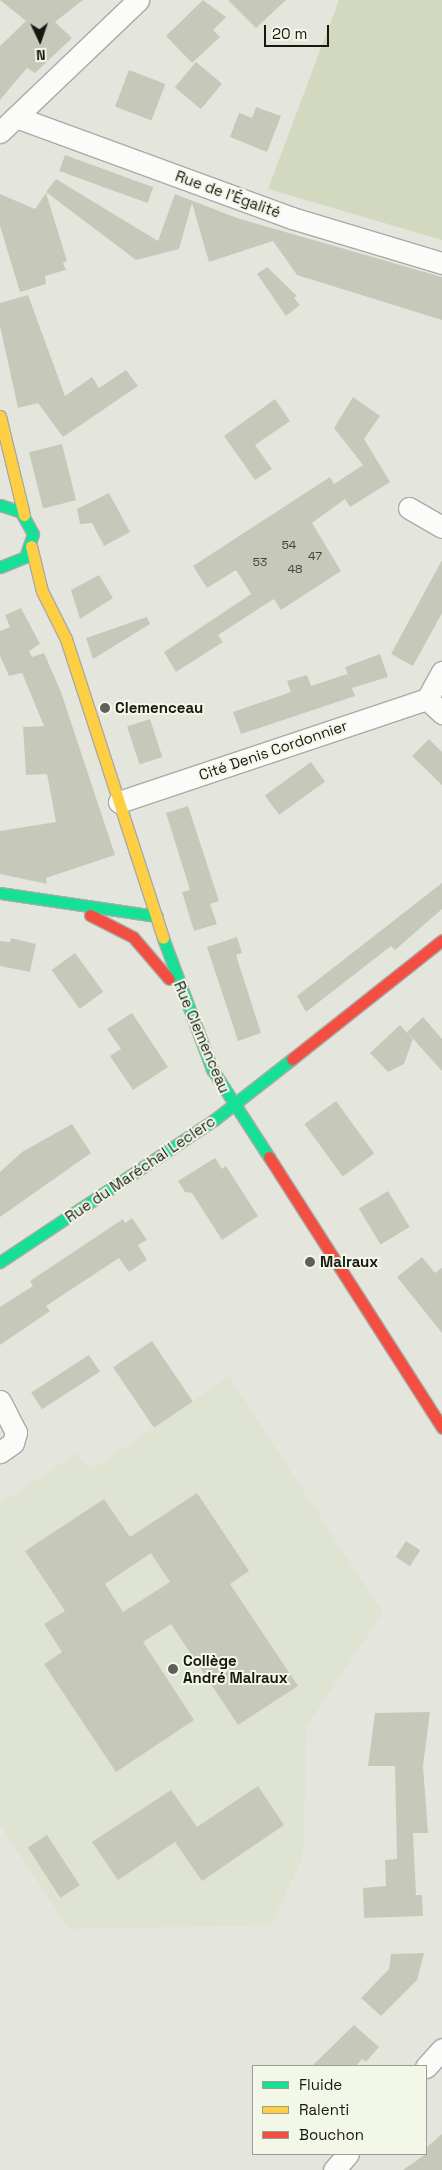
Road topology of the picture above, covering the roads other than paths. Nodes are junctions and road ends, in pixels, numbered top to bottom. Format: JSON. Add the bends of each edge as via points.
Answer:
{"nodes":[{"id":1,"x":138,"y":0,"type":"edge"},
{"id":2,"x":16,"y":117,"type":"junction"},
{"id":3,"x":0,"y":132,"type":"edge"},
{"id":4,"x":442,"y":262,"type":"edge"},
{"id":5,"x":0,"y":417,"type":"edge"},
{"id":6,"x":0,"y":477,"type":"edge"},
{"id":7,"x":0,"y":505,"type":"edge"},
{"id":8,"x":409,"y":508,"type":"dead end"},
{"id":9,"x":24,"y":515,"type":"junction"},
{"id":10,"x":442,"y":527,"type":"edge"},
{"id":11,"x":32,"y":546,"type":"junction"},
{"id":12,"x":0,"y":568,"type":"edge"},
{"id":13,"x":10,"y":576,"type":"dead end"},
{"id":14,"x":26,"y":588,"type":"dead end"},
{"id":15,"x":48,"y":606,"type":"junction"},
{"id":16,"x":442,"y":672,"type":"edge"},
{"id":17,"x":435,"y":706,"type":"edge"},
{"id":18,"x":119,"y":802,"type":"junction"},
{"id":19,"x":140,"y":867,"type":"junction"},
{"id":20,"x":0,"y":893,"type":"edge"},
{"id":21,"x":70,"y":907,"type":"junction"},
{"id":22,"x":96,"y":910,"type":"junction"},
{"id":23,"x":157,"y":919,"type":"junction"},
{"id":24,"x":122,"y":930,"type":"junction"},
{"id":25,"x":442,"y":940,"type":"edge"},
{"id":26,"x":186,"y":1004,"type":"junction"},
{"id":27,"x":233,"y":1106,"type":"junction"},
{"id":28,"x":0,"y":1262,"type":"edge"},
{"id":29,"x":0,"y":1402,"type":"edge"},
{"id":30,"x":442,"y":1427,"type":"edge"},
{"id":31,"x":0,"y":1452,"type":"edge"},
{"id":32,"x":442,"y":2049,"type":"edge"},
{"id":33,"x":427,"y":2066,"type":"edge"},
{"id":34,"x":347,"y":2155,"type":"edge"},
{"id":35,"x":334,"y":2170,"type":"edge"}],
"edges":[{"from":1,"to":2,"type":"street"},
{"from":2,"to":3,"type":"street"},
{"from":2,"to":4,"type":"street","name":"Rue de l'Égalité","via":[[292,218]]},
{"from":5,"to":6,"type":"street"},
{"from":5,"to":9,"type":"street","name":"Rue Clemenceau"},
{"from":7,"to":9,"type":"street"},
{"from":8,"to":10,"type":"street"},
{"from":9,"to":11,"type":"street","name":"Rue Clemenceau","via":[[32,529]]},
{"from":11,"to":12,"type":"street","via":[[18,562]]},
{"from":11,"to":15,"type":"street","name":"Rue Clemenceau"},
{"from":12,"to":13,"type":"street"},
{"from":14,"to":15,"type":"street","name":"Rue Clemenceau"},
{"from":15,"to":18,"type":"street","name":"Rue Clemenceau","via":[[66,639]]},
{"from":16,"to":17,"type":"street","name":"Cité Denis Cordonnier"},
{"from":17,"to":18,"type":"street","name":"Cité Denis Cordonnier"},
{"from":18,"to":19,"type":"street","name":"Rue Clemenceau"},
{"from":19,"to":22,"type":"street","via":[[129,892]]},
{"from":19,"to":23,"type":"street","name":"Rue Clemenceau"},
{"from":20,"to":21,"type":"street"},
{"from":21,"to":22,"type":"street"},
{"from":21,"to":24,"type":"street"},
{"from":22,"to":23,"type":"street"},
{"from":23,"to":24,"type":"street","via":[[138,931]]},
{"from":23,"to":26,"type":"street","name":"Rue Clemenceau"},
{"from":24,"to":26,"type":"street","via":[[154,957]]},
{"from":25,"to":27,"type":"street","name":"Rue du Maréchal Leclerc"},
{"from":26,"to":27,"type":"street","name":"Rue Clemenceau"},
{"from":27,"to":28,"type":"street","name":"Rue du Maréchal Leclerc"},
{"from":27,"to":30,"type":"street","name":"Rue Clemenceau"},
{"from":29,"to":31,"type":"street","via":[[16,1432],[13,1443]]},
{"from":32,"to":33,"type":"street"},
{"from":34,"to":35,"type":"street"}]}
